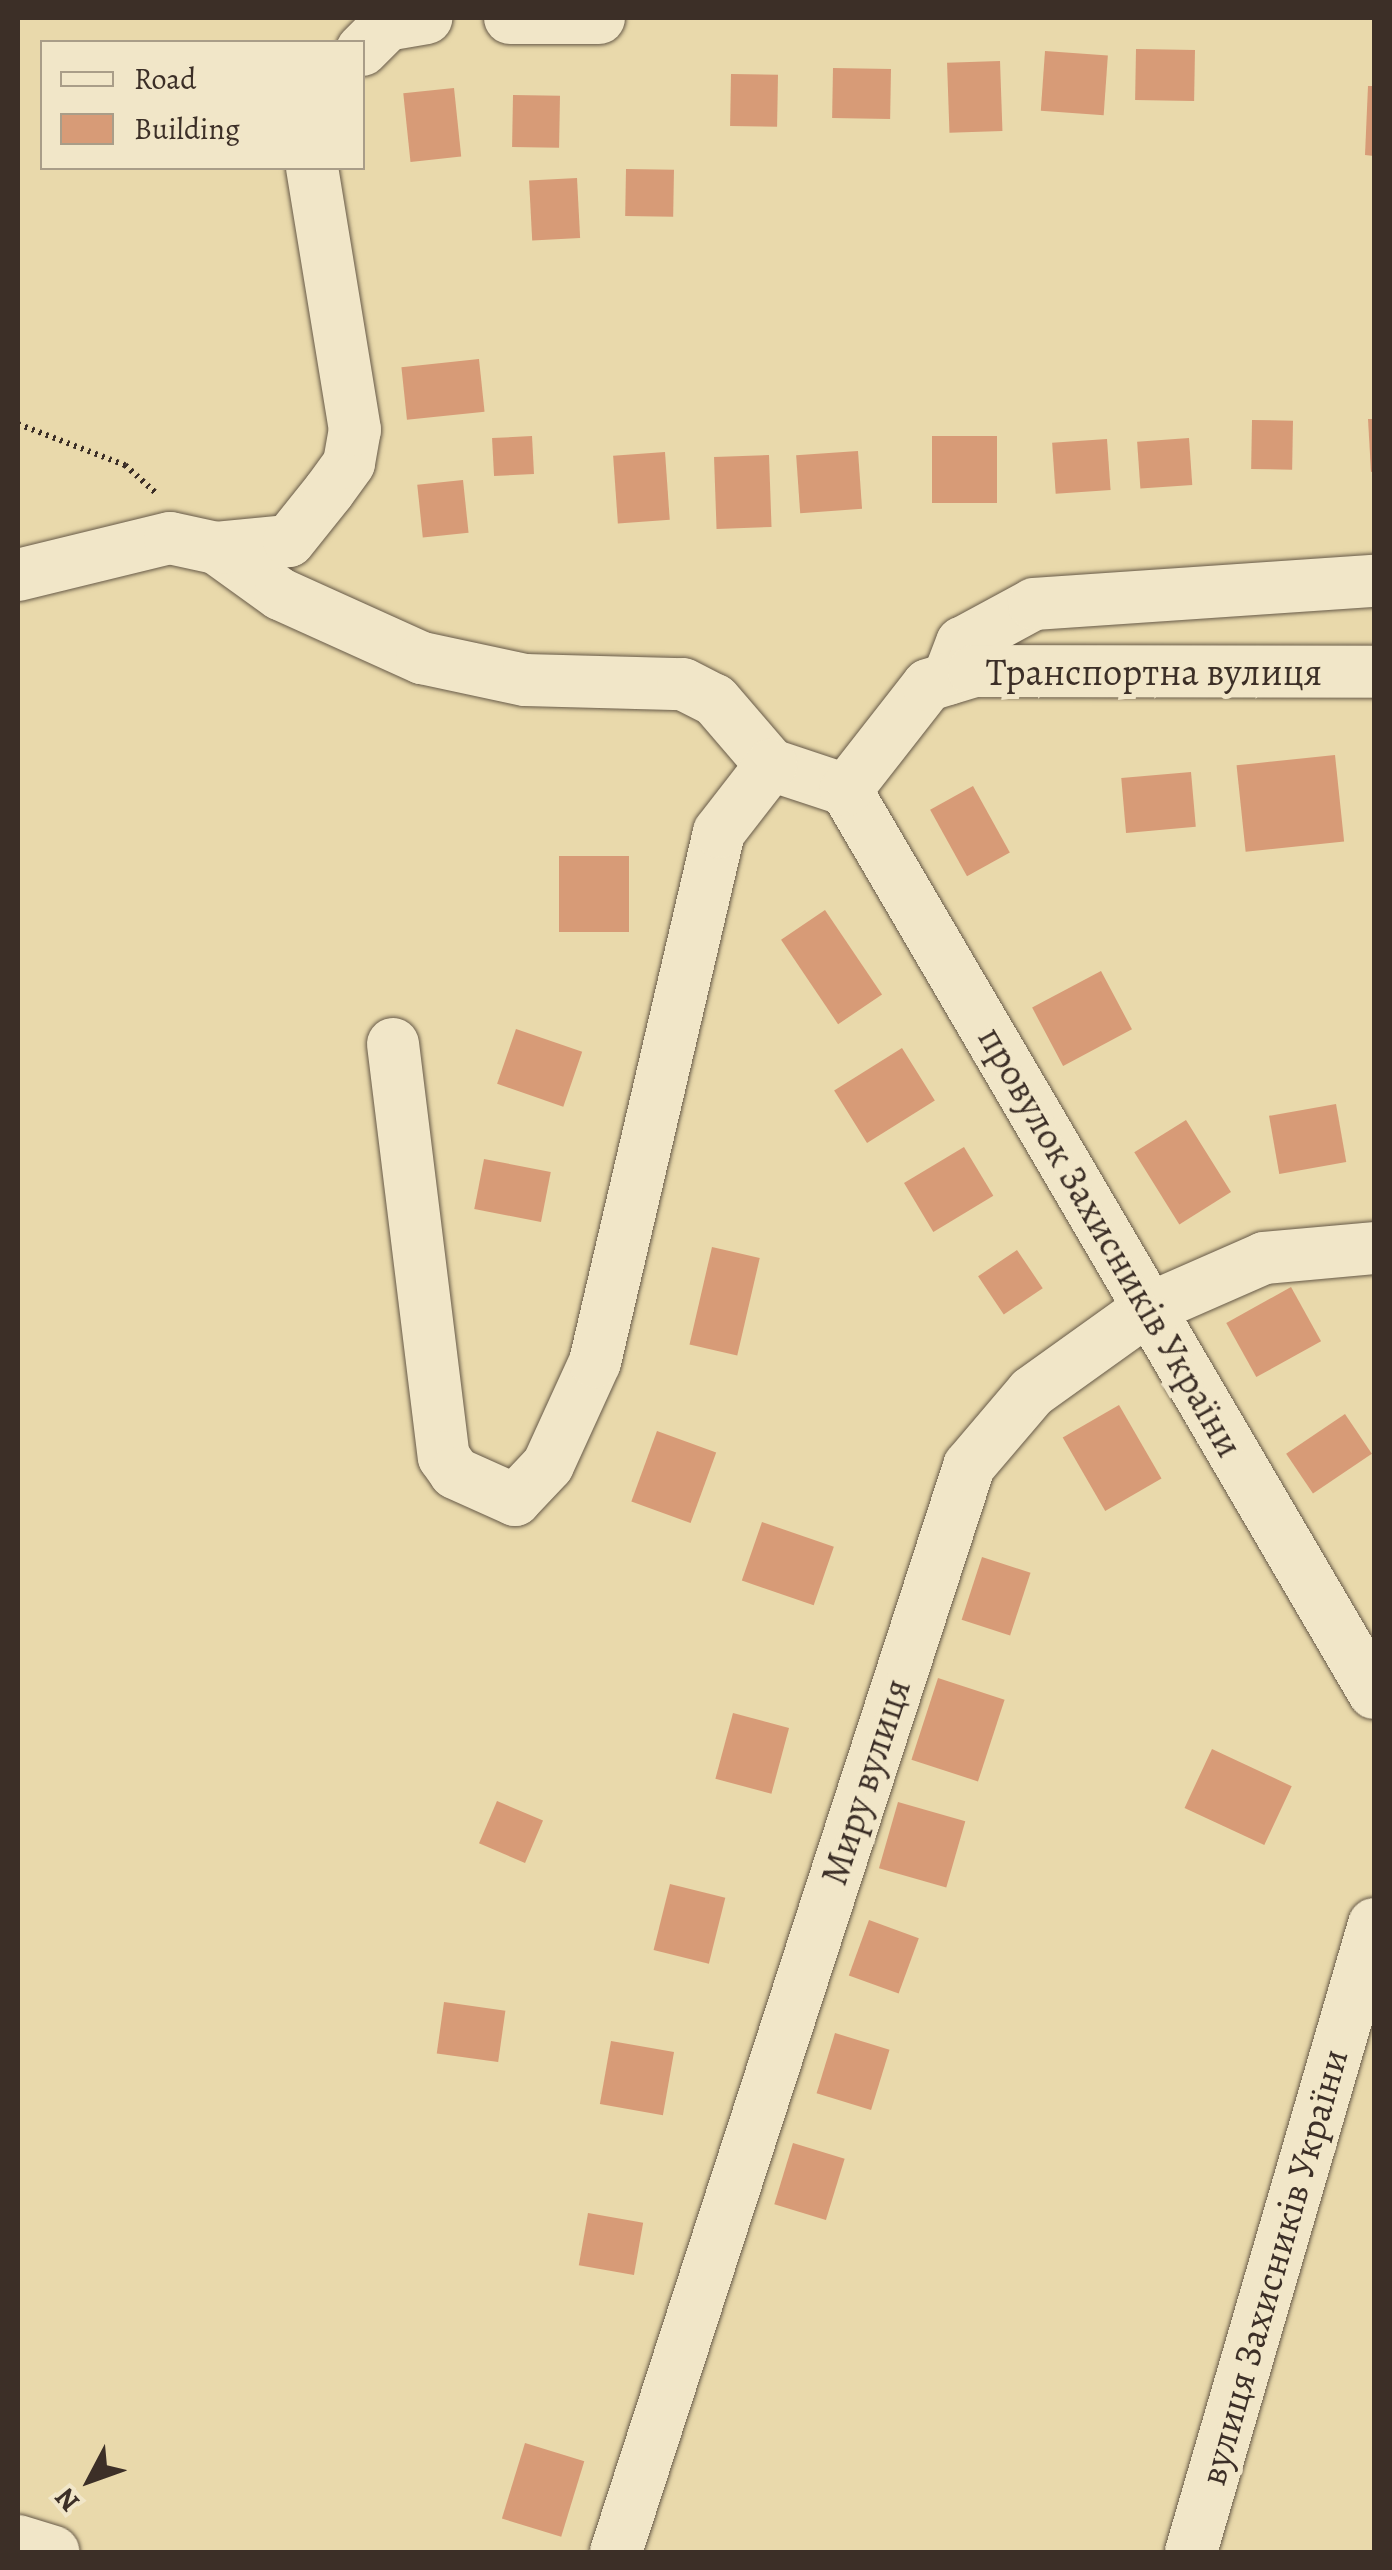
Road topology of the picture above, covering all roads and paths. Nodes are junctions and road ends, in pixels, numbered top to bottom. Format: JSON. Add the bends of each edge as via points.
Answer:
{"nodes":[{"id":1,"x":426,"y":18,"type":"edge"},
{"id":2,"x":510,"y":18,"type":"edge"},
{"id":3,"x":599,"y":18,"type":"edge"},
{"id":4,"x":365,"y":47,"type":"edge"},
{"id":5,"x":312,"y":170,"type":"edge"},
{"id":6,"x":18,"y":424,"type":"edge"},
{"id":7,"x":164,"y":500,"type":"dead end"},
{"id":8,"x":216,"y":548,"type":"junction"},
{"id":9,"x":18,"y":575,"type":"edge"},
{"id":10,"x":1374,"y":581,"type":"edge"},
{"id":11,"x":1374,"y":672,"type":"edge"},
{"id":12,"x":948,"y":679,"type":"junction"},
{"id":13,"x":771,"y":765,"type":"junction"},
{"id":14,"x":846,"y":790,"type":"junction"},
{"id":15,"x":392,"y":1044,"type":"dead end"},
{"id":16,"x":1374,"y":1248,"type":"edge"},
{"id":17,"x":1148,"y":1309,"type":"junction"},
{"id":18,"x":1374,"y":1693,"type":"edge"},
{"id":19,"x":1374,"y":1924,"type":"edge"},
{"id":20,"x":18,"y":2541,"type":"edge"},
{"id":21,"x":54,"y":2552,"type":"edge"},
{"id":22,"x":616,"y":2552,"type":"edge"},
{"id":23,"x":1191,"y":2552,"type":"edge"}],
"edges":[{"from":1,"to":4,"type":"street","via":[[387,25]]},
{"from":2,"to":3,"type":"street"},
{"from":5,"to":8,"type":"street","via":[[355,430],[349,463],[290,540]]},
{"from":6,"to":7,"type":"path","via":[[125,465]]},
{"from":8,"to":9,"type":"street","via":[[170,538]]},
{"from":8,"to":13,"type":"street","via":[[307,608],[422,658],[526,680],[683,684],[716,700]]},
{"from":10,"to":12,"type":"street","via":[[1034,604],[962,643]]},
{"from":11,"to":12,"type":"street","name":"Транспортна вулиця","via":[[974,671]]},
{"from":12,"to":14,"type":"street","name":"Транспортна вулиця","via":[[928,685]]},
{"from":13,"to":14,"type":"street"},
{"from":13,"to":15,"type":"street","via":[[720,832],[595,1362],[548,1465],[515,1500],[454,1473],[444,1457]]},
{"from":14,"to":17,"type":"street","name":"провулок Захисників України"},
{"from":16,"to":17,"type":"street","name":"Миру вулиця","via":[[1264,1258]]},
{"from":17,"to":18,"type":"street","name":"провулок Захисників України"},
{"from":17,"to":22,"type":"street","name":"Миру вулиця","via":[[1032,1392],[969,1466]]},
{"from":19,"to":23,"type":"street","name":"вулиця Захисників України"},
{"from":20,"to":21,"type":"street"}]}
